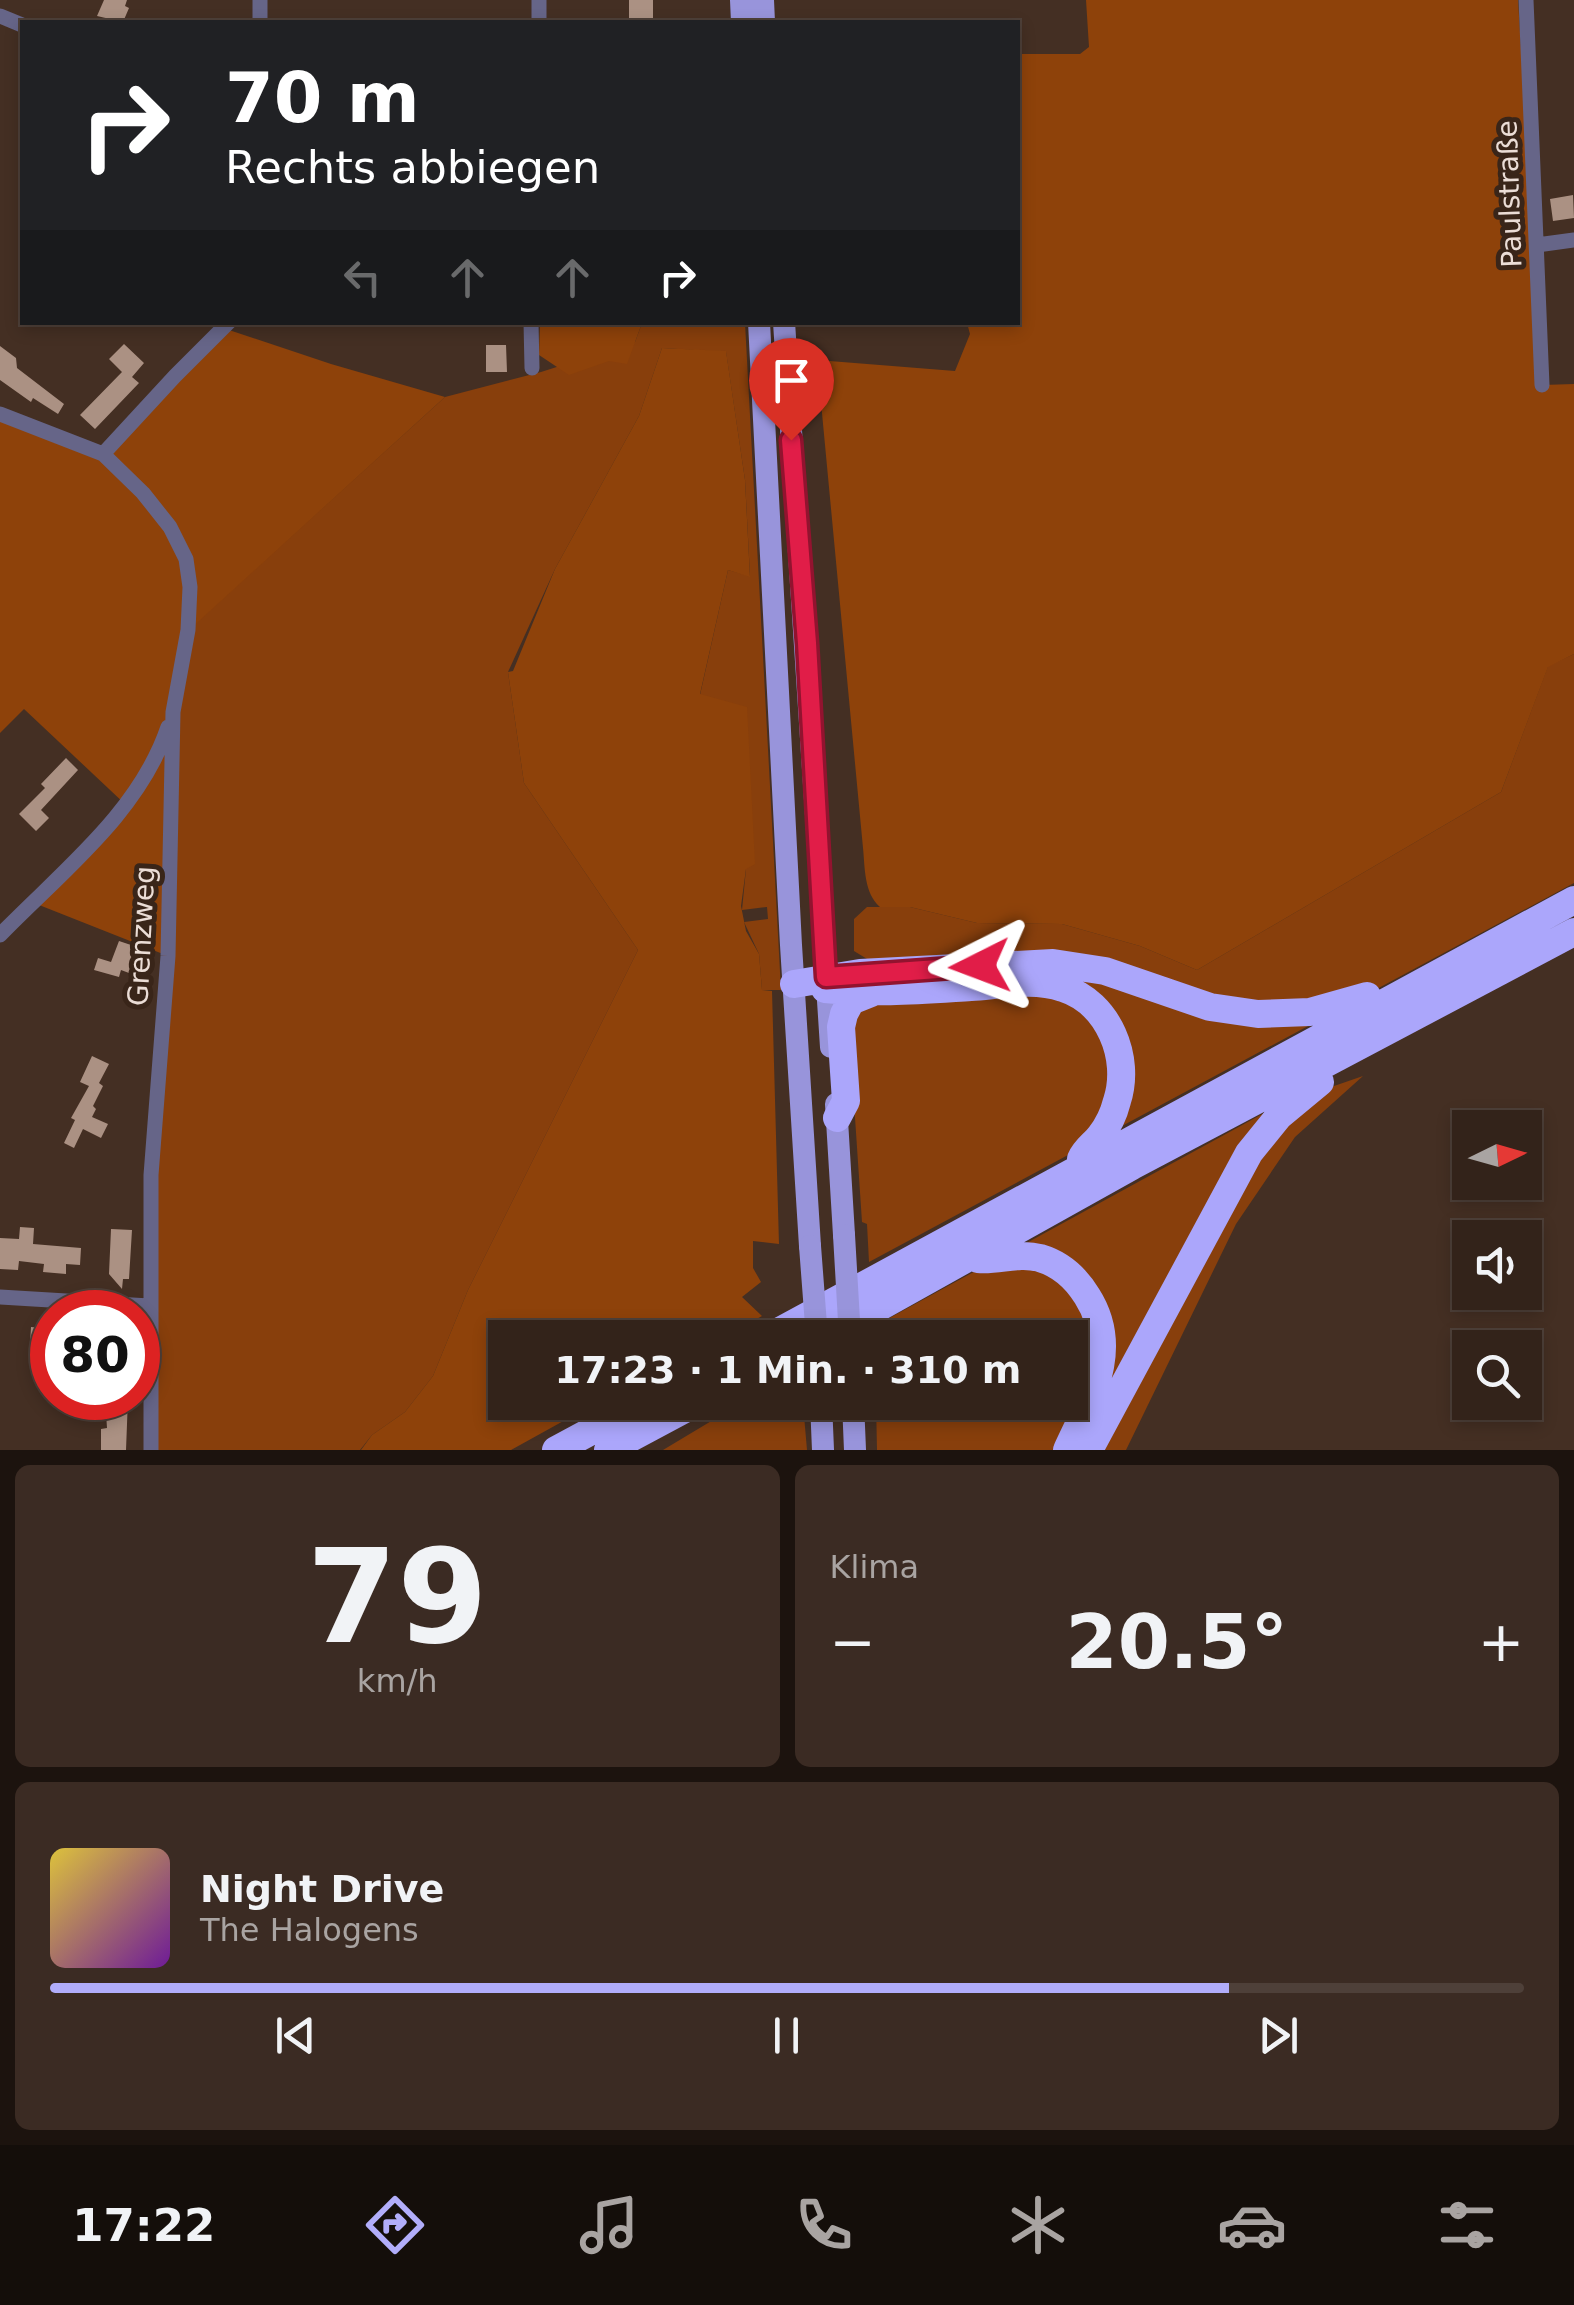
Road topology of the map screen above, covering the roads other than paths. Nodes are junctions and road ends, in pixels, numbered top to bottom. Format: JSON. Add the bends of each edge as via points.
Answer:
{"nodes":[{"id":1,"x":1526,"y":0,"type":"edge"},
{"id":2,"x":12,"y":21,"type":"edge"},
{"id":3,"x":0,"y":34,"type":"edge"},
{"id":4,"x":1574,"y":240,"type":"edge"},
{"id":5,"x":1537,"y":245,"type":"junction"},
{"id":6,"x":226,"y":325,"type":"edge"},
{"id":7,"x":531,"y":325,"type":"edge"},
{"id":8,"x":759,"y":325,"type":"edge"},
{"id":9,"x":784,"y":325,"type":"edge"},
{"id":10,"x":532,"y":368,"type":"dead end"},
{"id":11,"x":1542,"y":385,"type":"dead end"},
{"id":12,"x":0,"y":414,"type":"edge"},
{"id":13,"x":103,"y":454,"type":"junction"},
{"id":14,"x":174,"y":712,"type":"junction"},
{"id":15,"x":1574,"y":900,"type":"edge"},
{"id":16,"x":1574,"y":932,"type":"edge"},
{"id":17,"x":0,"y":935,"type":"edge"},
{"id":18,"x":1480,"y":950,"type":"junction"},
{"id":19,"x":826,"y":983,"type":"junction"},
{"id":20,"x":794,"y":984,"type":"junction"},
{"id":21,"x":871,"y":994,"type":"junction"},
{"id":22,"x":1366,"y":1042,"type":"junction"},
{"id":23,"x":837,"y":1118,"type":"junction"},
{"id":24,"x":1079,"y":1166,"type":"junction"},
{"id":25,"x":966,"y":1258,"type":"junction"},
{"id":26,"x":149,"y":1290,"type":"edge"},
{"id":27,"x":0,"y":1298,"type":"edge"},
{"id":28,"x":30,"y":1300,"type":"edge"},
{"id":29,"x":800,"y":1320,"type":"edge"},
{"id":30,"x":818,"y":1320,"type":"edge"},
{"id":31,"x":849,"y":1320,"type":"edge"},
{"id":32,"x":853,"y":1320,"type":"edge"},
{"id":33,"x":150,"y":1420,"type":"edge"},
{"id":34,"x":612,"y":1420,"type":"edge"},
{"id":35,"x":664,"y":1420,"type":"edge"},
{"id":36,"x":822,"y":1420,"type":"edge"},
{"id":37,"x":854,"y":1420,"type":"edge"},
{"id":38,"x":150,"y":1450,"type":"edge"},
{"id":39,"x":556,"y":1450,"type":"edge"},
{"id":40,"x":608,"y":1450,"type":"edge"},
{"id":41,"x":824,"y":1450,"type":"edge"},
{"id":42,"x":855,"y":1450,"type":"edge"},
{"id":43,"x":1067,"y":1450,"type":"edge"},
{"id":44,"x":1089,"y":1450,"type":"edge"}],
"edges":[{"from":1,"to":5,"type":"street","name":"Paulstraße"},
{"from":2,"to":3,"type":"street"},
{"from":4,"to":5,"type":"street"},
{"from":5,"to":11,"type":"street","name":"Paulstraße"},
{"from":6,"to":13,"type":"street"},
{"from":7,"to":10,"type":"street"},
{"from":8,"to":20,"type":"main road"},
{"from":9,"to":19,"type":"main road"},
{"from":12,"to":13,"type":"street"},
{"from":13,"to":14,"type":"street","name":"Grenzweg","via":[[170,527],[186,559],[188,630]]},
{"from":14,"to":17,"type":"street","via":[[158,759],[127,805]]},
{"from":14,"to":26,"type":"street","name":"Grenzweg"},
{"from":15,"to":18,"type":"highway"},
{"from":16,"to":22,"type":"highway"},
{"from":18,"to":19,"type":"highway","via":[[1350,1002],[1284,1014],[1210,1007],[1105,971],[1053,963]]},
{"from":18,"to":24,"type":"highway"},
{"from":19,"to":20,"type":"highway"},
{"from":19,"to":21,"type":"highway"},
{"from":19,"to":23,"type":"main road"},
{"from":20,"to":30,"type":"main road","bridge":true},
{"from":21,"to":23,"type":"highway","via":[[851,1001],[844,1014],[846,1101]]},
{"from":21,"to":24,"type":"highway","via":[[1029,983],[1064,988],[1088,1003],[1106,1021],[1123,1074],[1108,1123]]},
{"from":22,"to":25,"type":"highway"},
{"from":22,"to":44,"type":"highway","via":[[1350,1062],[1278,1116],[1249,1153]]},
{"from":23,"to":31,"type":"main road","bridge":true},
{"from":24,"to":29,"type":"highway"},
{"from":25,"to":32,"type":"highway"},
{"from":25,"to":43,"type":"highway","via":[[1042,1258],[1070,1274],[1095,1308],[1104,1348],[1100,1372]]},
{"from":27,"to":28,"type":"street"},
{"from":33,"to":38,"type":"street","name":"Grenzweg"},
{"from":34,"to":39,"type":"highway"},
{"from":35,"to":40,"type":"highway"},
{"from":36,"to":41,"type":"main road"},
{"from":37,"to":42,"type":"main road"}]}
